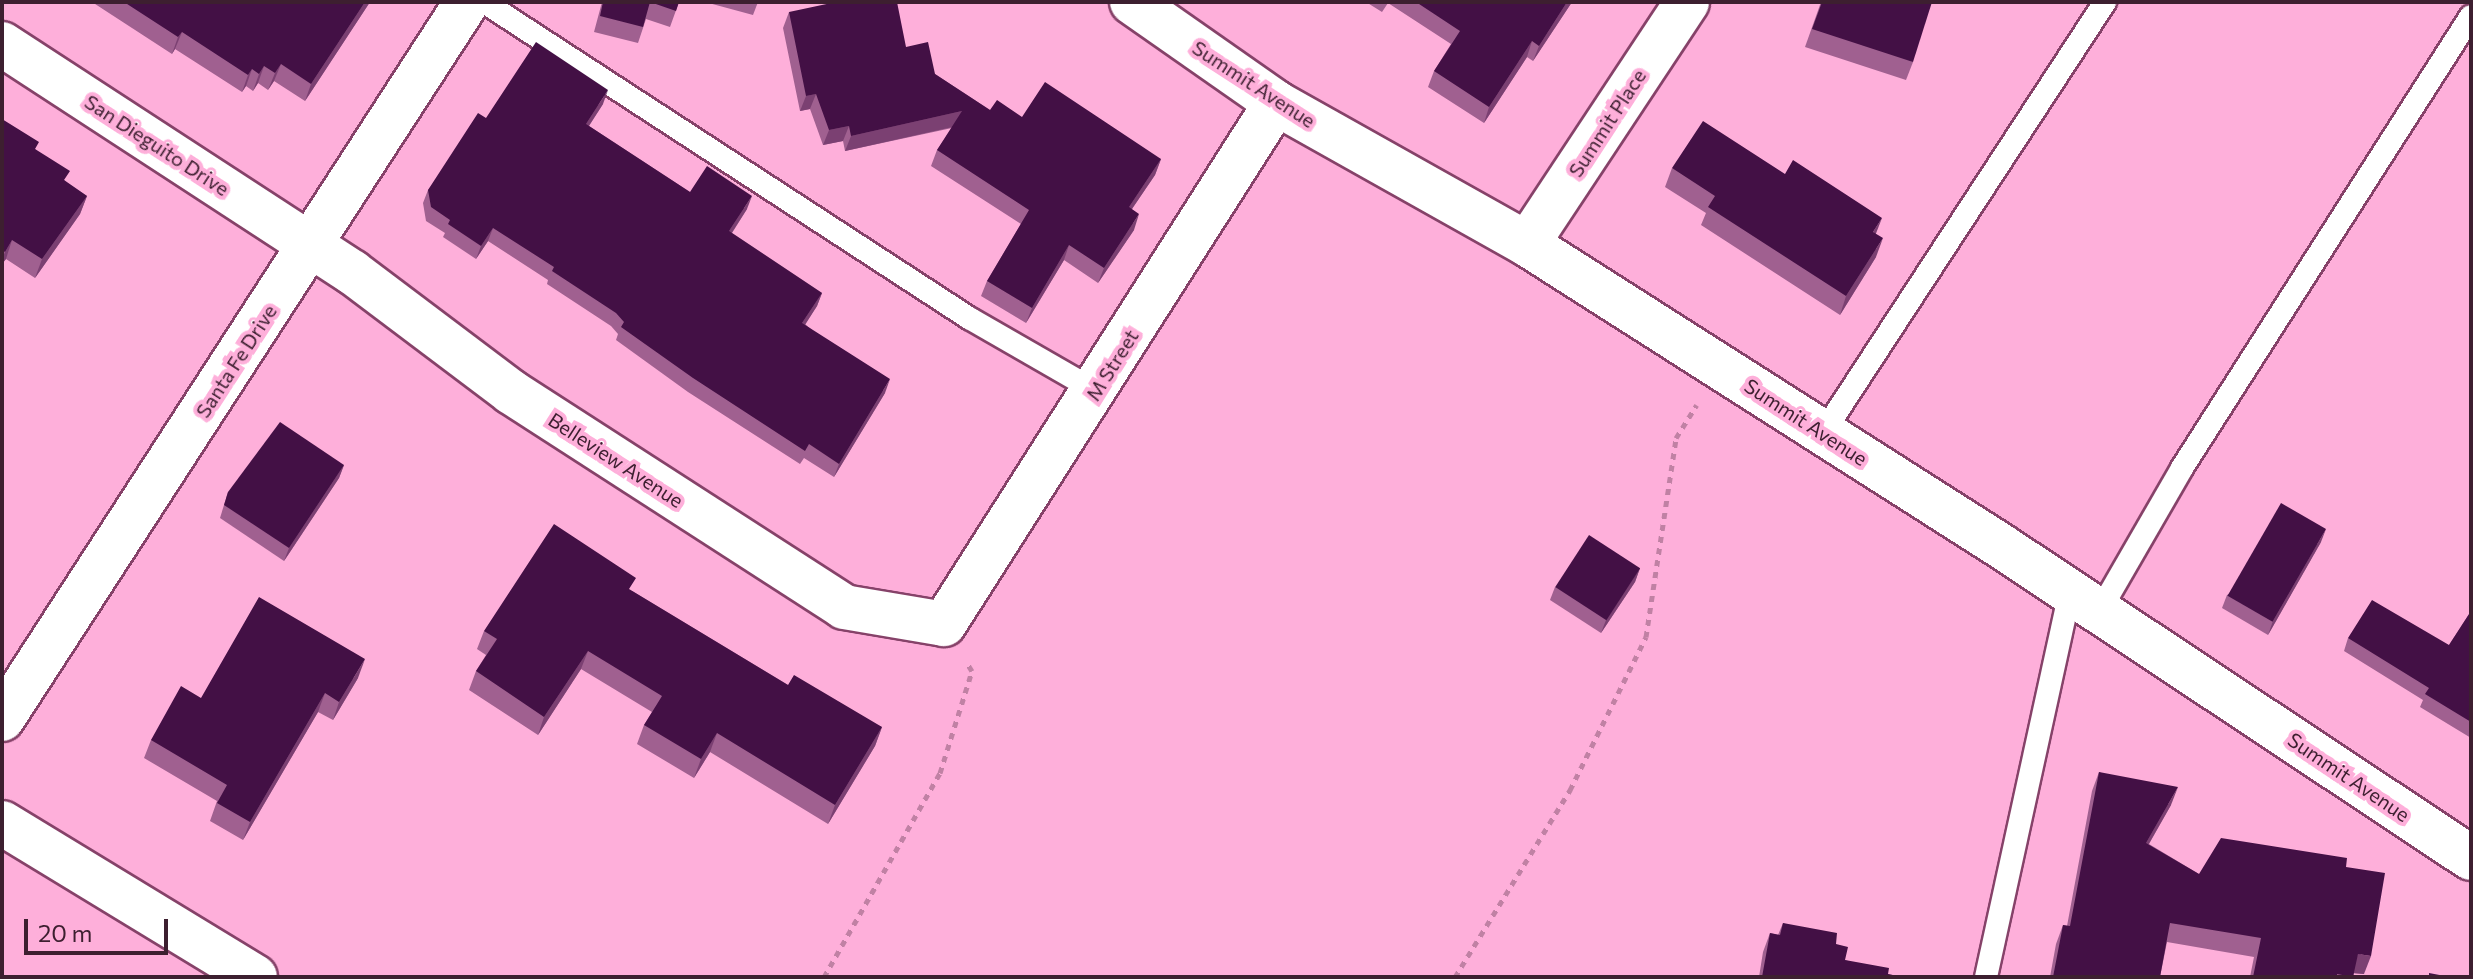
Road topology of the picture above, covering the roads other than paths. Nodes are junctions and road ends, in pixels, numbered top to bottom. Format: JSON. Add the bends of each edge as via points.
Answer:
{"nodes":[{"id":1,"x":467,"y":2,"type":"edge"},
{"id":2,"x":484,"y":2,"type":"edge"},
{"id":3,"x":1132,"y":2,"type":"edge"},
{"id":4,"x":1687,"y":2,"type":"edge"},
{"id":5,"x":2105,"y":2,"type":"edge"},
{"id":6,"x":2471,"y":16,"type":"edge"},
{"id":7,"x":2,"y":44,"type":"edge"},
{"id":8,"x":1276,"y":103,"type":"junction"},
{"id":9,"x":1527,"y":244,"type":"junction"},
{"id":10,"x":311,"y":246,"type":"junction"},
{"id":11,"x":1096,"y":391,"type":"junction"},
{"id":12,"x":1823,"y":433,"type":"junction"},
{"id":13,"x":2084,"y":602,"type":"junction"},
{"id":14,"x":944,"y":624,"type":"joint"},
{"id":15,"x":2,"y":719,"type":"edge"},
{"id":16,"x":2,"y":823,"type":"edge"},
{"id":17,"x":2471,"y":858,"type":"edge"},
{"id":18,"x":255,"y":977,"type":"edge"},
{"id":19,"x":1986,"y":977,"type":"edge"}],
"edges":[{"from":1,"to":10,"type":"street","name":"Santa Fe Drive"},
{"from":2,"to":11,"type":"lane","via":[[969,318]]},
{"from":3,"to":8,"type":"street","name":"Summit Avenue"},
{"from":4,"to":9,"type":"street","name":"Summit Place"},
{"from":5,"to":12,"type":"lane"},
{"from":6,"to":13,"type":"lane","via":[[2182,468],[2127,565]]},
{"from":7,"to":10,"type":"street","name":"San Dieguito Drive"},
{"from":8,"to":9,"type":"street","name":"Summit Avenue"},
{"from":8,"to":11,"type":"street","name":"M Street"},
{"from":9,"to":12,"type":"street","name":"Summit Avenue"},
{"from":10,"to":14,"type":"street","name":"Belleview Avenue","via":[[511,392],[844,607]]},
{"from":10,"to":15,"type":"street","name":"Santa Fe Drive"},
{"from":11,"to":14,"type":"street","name":"M Street"},
{"from":12,"to":13,"type":"street","name":"Summit Avenue"},
{"from":13,"to":17,"type":"street","name":"Summit Avenue"},
{"from":13,"to":19,"type":"lane"},
{"from":16,"to":18,"type":"street"}]}
